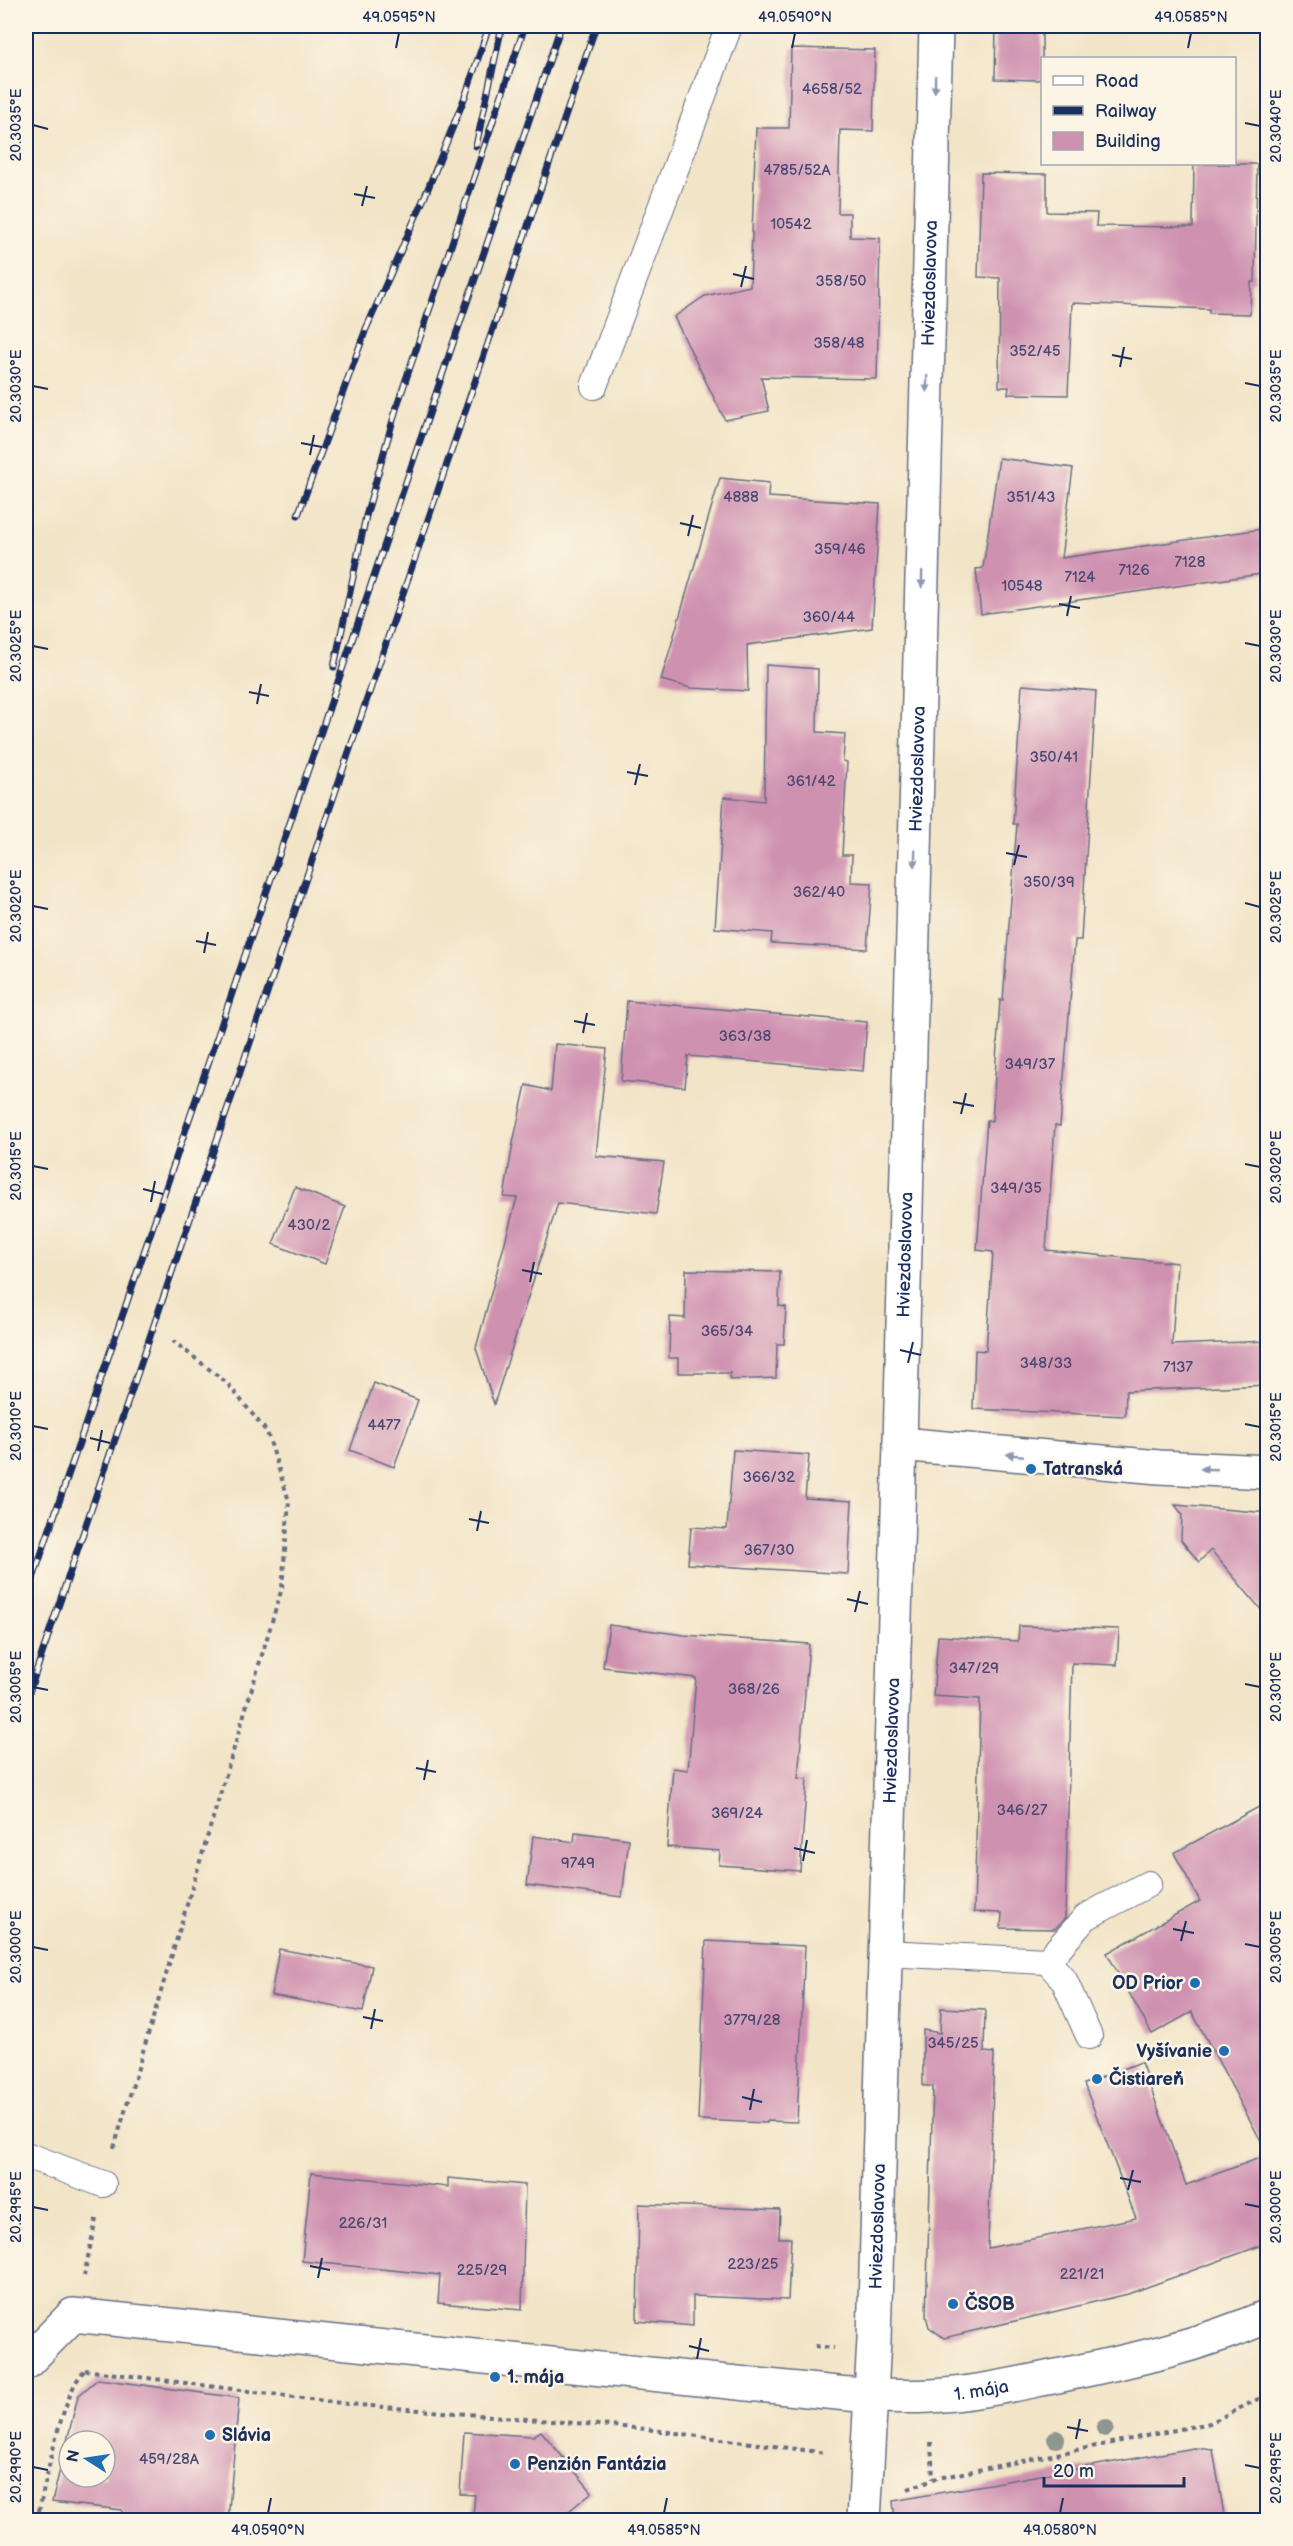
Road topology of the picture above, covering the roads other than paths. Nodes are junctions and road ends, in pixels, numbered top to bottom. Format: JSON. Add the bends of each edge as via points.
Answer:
{"nodes":[{"id":1,"x":729,"y":26,"type":"edge"},
{"id":2,"x":936,"y":26,"type":"edge"},
{"id":3,"x":594,"y":386,"type":"dead end"},
{"id":4,"x":900,"y":1444,"type":"junction"},
{"id":5,"x":1268,"y":1472,"type":"edge"},
{"id":6,"x":1148,"y":1884,"type":"dead end"},
{"id":7,"x":885,"y":1953,"type":"junction"},
{"id":8,"x":1047,"y":1961,"type":"junction"},
{"id":9,"x":1089,"y":2036,"type":"dead end"},
{"id":10,"x":26,"y":2155,"type":"edge"},
{"id":11,"x":103,"y":2184,"type":"road end"},
{"id":12,"x":1268,"y":2316,"type":"edge"},
{"id":13,"x":26,"y":2363,"type":"edge"},
{"id":14,"x":869,"y":2396,"type":"junction"},
{"id":15,"x":864,"y":2520,"type":"edge"}],
"edges":[{"from":1,"to":3,"type":"lane"},
{"from":2,"to":4,"type":"street","name":"Hviezdoslavova","one_way":true},
{"from":5,"to":4,"type":"street","one_way":true,"via":[[1159,1467]]},
{"from":4,"to":7,"type":"street","name":"Hviezdoslavova"},
{"from":6,"to":8,"type":"lane","via":[[1086,1917]]},
{"from":7,"to":8,"type":"lane"},
{"from":7,"to":14,"type":"street","name":"Hviezdoslavova"},
{"from":8,"to":9,"type":"lane","via":[[1064,1980]]},
{"from":10,"to":11,"type":"lane"},
{"from":12,"to":14,"type":"street","name":"1. mája","via":[[1185,2348],[1007,2386],[932,2396]]},
{"from":13,"to":14,"type":"street","name":"1. mája","via":[[73,2315]]},
{"from":14,"to":15,"type":"street","name":"Hviezdoslavova"}]}
